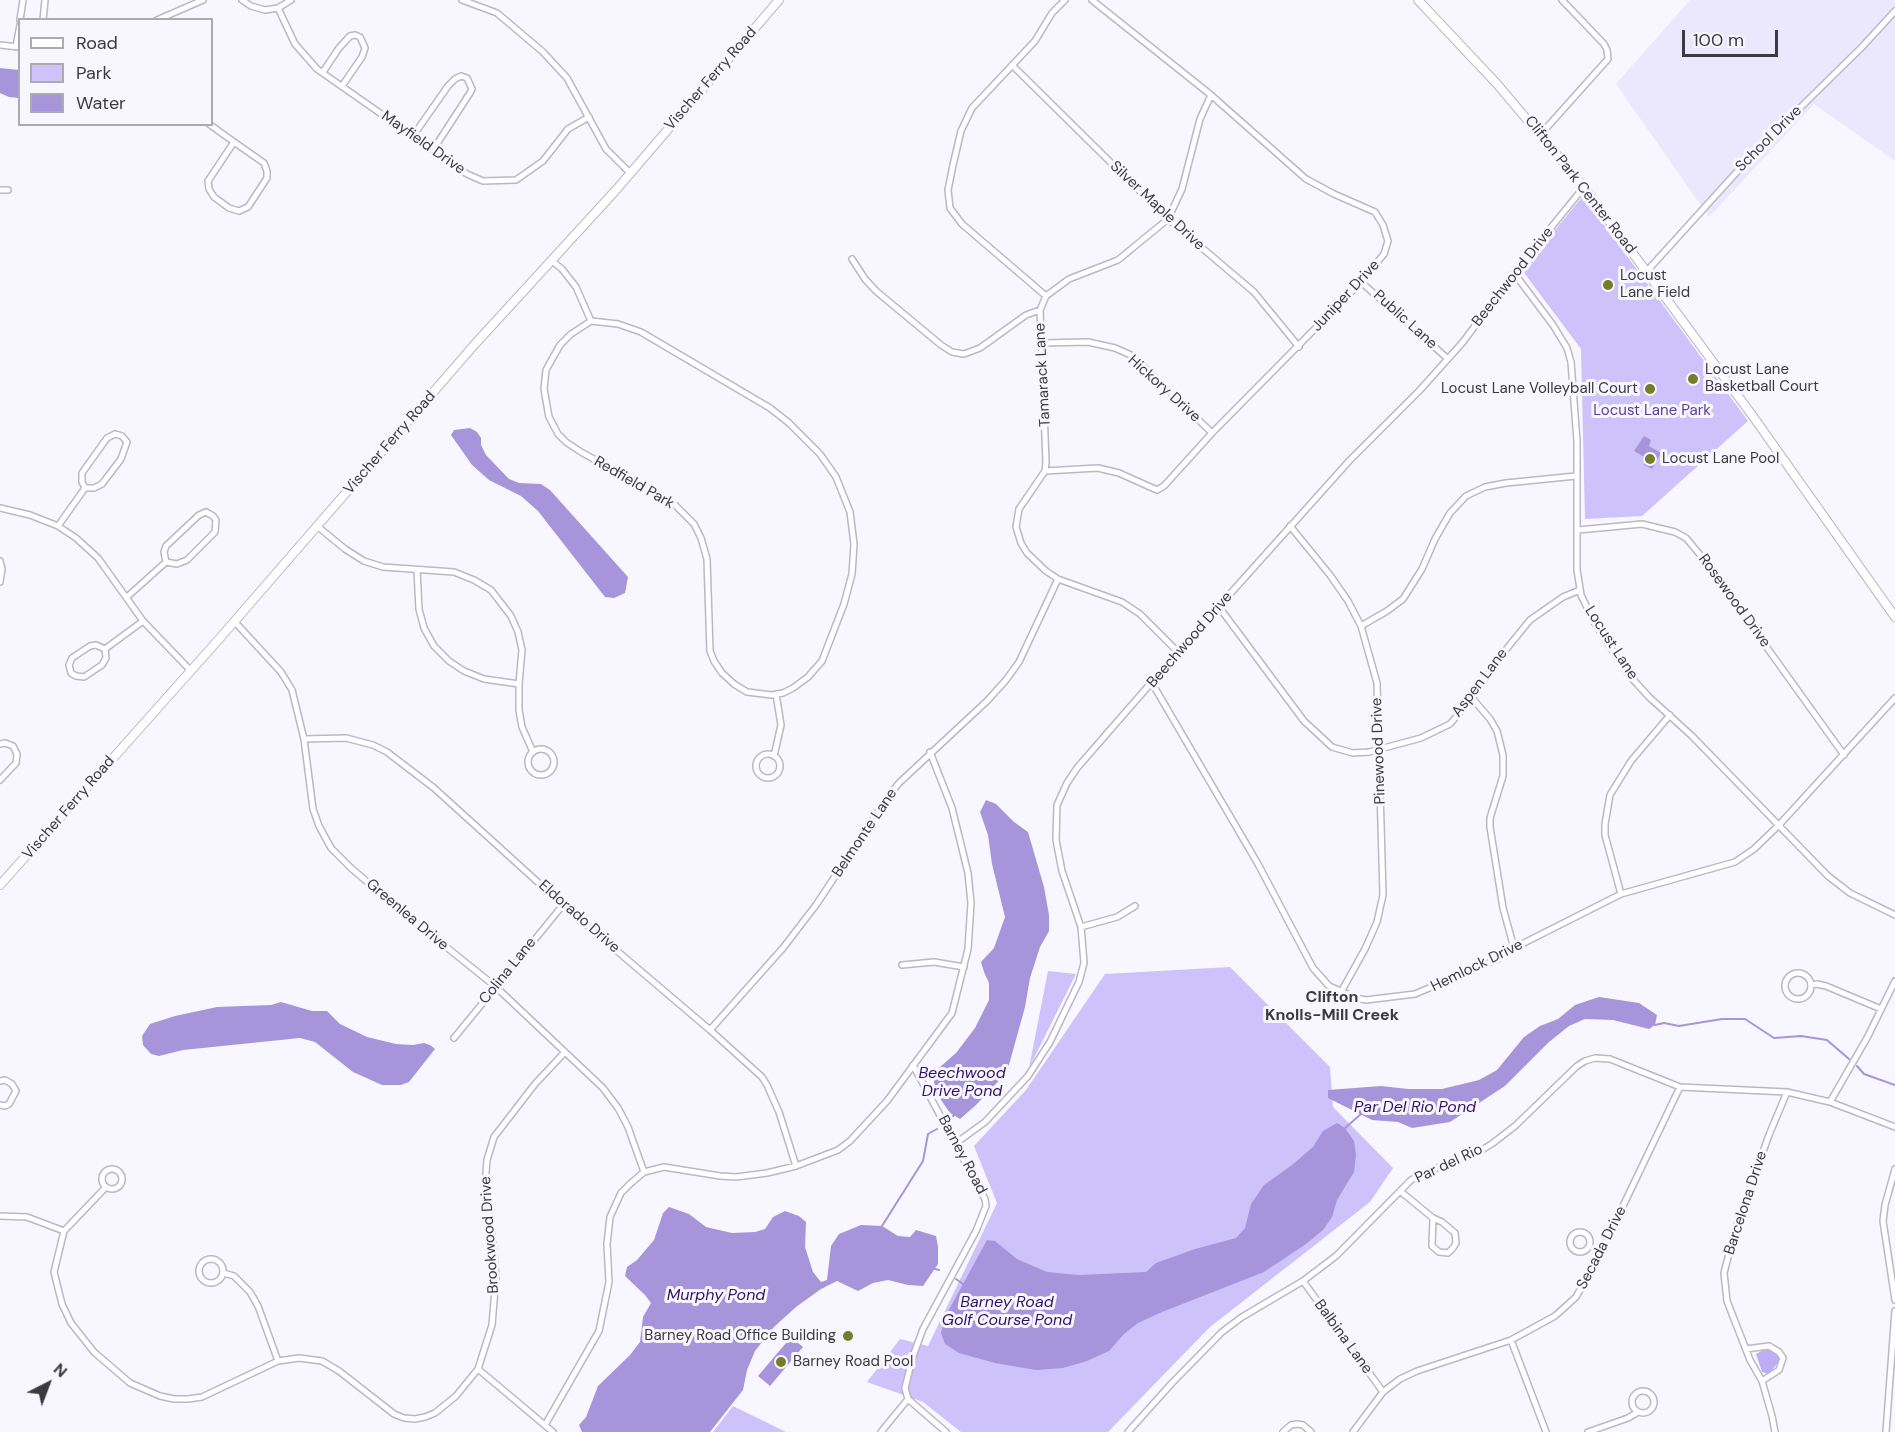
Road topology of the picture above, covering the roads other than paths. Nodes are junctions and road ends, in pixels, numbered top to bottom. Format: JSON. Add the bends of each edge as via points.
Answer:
{"nodes":[{"id":1,"x":23,"y":0,"type":"edge"},
{"id":2,"x":45,"y":0,"type":"edge"},
{"id":3,"x":203,"y":0,"type":"edge"},
{"id":4,"x":242,"y":0,"type":"edge"},
{"id":5,"x":291,"y":0,"type":"edge"},
{"id":6,"x":462,"y":0,"type":"edge"},
{"id":7,"x":778,"y":0,"type":"edge"},
{"id":8,"x":1065,"y":0,"type":"edge"},
{"id":9,"x":1092,"y":0,"type":"edge"},
{"id":10,"x":1418,"y":0,"type":"edge"},
{"id":11,"x":1562,"y":0,"type":"edge"},
{"id":12,"x":278,"y":8,"type":"junction"},
{"id":13,"x":1895,"y":11,"type":"edge"},
{"id":14,"x":20,"y":18,"type":"edge"},
{"id":15,"x":43,"y":18,"type":"edge"},
{"id":16,"x":162,"y":18,"type":"edge"},
{"id":17,"x":0,"y":45,"type":"edge"},
{"id":18,"x":18,"y":47,"type":"edge"},
{"id":19,"x":1013,"y":66,"type":"junction"},
{"id":20,"x":323,"y":72,"type":"junction"},
{"id":21,"x":342,"y":86,"type":"junction"},
{"id":22,"x":1211,"y":95,"type":"junction"},
{"id":23,"x":589,"y":117,"type":"junction"},
{"id":24,"x":212,"y":126,"type":"edge"},
{"id":25,"x":1541,"y":134,"type":"junction"},
{"id":26,"x":413,"y":135,"type":"junction"},
{"id":27,"x":234,"y":142,"type":"junction"},
{"id":28,"x":433,"y":150,"type":"junction"},
{"id":29,"x":630,"y":173,"type":"junction"},
{"id":30,"x":1584,"y":187,"type":"junction"},
{"id":31,"x":0,"y":190,"type":"edge"},
{"id":32,"x":8,"y":190,"type":"dead end"},
{"id":33,"x":1168,"y":219,"type":"junction"},
{"id":34,"x":852,"y":259,"type":"dead end"},
{"id":35,"x":552,"y":261,"type":"junction"},
{"id":36,"x":1647,"y":271,"type":"junction"},
{"id":37,"x":1514,"y":273,"type":"junction"},
{"id":38,"x":1361,"y":282,"type":"junction"},
{"id":39,"x":1046,"y":296,"type":"junction"},
{"id":40,"x":1040,"y":310,"type":"junction"},
{"id":41,"x":591,"y":321,"type":"junction"},
{"id":42,"x":1043,"y":343,"type":"junction"},
{"id":43,"x":1299,"y":347,"type":"junction"},
{"id":44,"x":1448,"y":359,"type":"junction"},
{"id":45,"x":1212,"y":433,"type":"junction"},
{"id":46,"x":1045,"y":471,"type":"junction"},
{"id":47,"x":1576,"y":476,"type":"junction"},
{"id":48,"x":85,"y":488,"type":"junction"},
{"id":49,"x":1,"y":508,"type":"edge"},
{"id":50,"x":0,"y":516,"type":"edge"},
{"id":51,"x":58,"y":526,"type":"junction"},
{"id":52,"x":317,"y":526,"type":"junction"},
{"id":53,"x":1290,"y":526,"type":"junction"},
{"id":54,"x":1578,"y":530,"type":"junction"},
{"id":55,"x":0,"y":561,"type":"edge"},
{"id":56,"x":166,"y":562,"type":"junction"},
{"id":57,"x":417,"y":570,"type":"junction"},
{"id":58,"x":1058,"y":579,"type":"junction"},
{"id":59,"x":0,"y":582,"type":"edge"},
{"id":60,"x":1580,"y":590,"type":"junction"},
{"id":61,"x":128,"y":597,"type":"junction"},
{"id":62,"x":1219,"y":607,"type":"junction"},
{"id":63,"x":1895,"y":617,"type":"edge"},
{"id":64,"x":143,"y":621,"type":"junction"},
{"id":65,"x":234,"y":621,"type":"junction"},
{"id":66,"x":1361,"y":626,"type":"junction"},
{"id":67,"x":105,"y":649,"type":"junction"},
{"id":68,"x":1178,"y":652,"type":"junction"},
{"id":69,"x":190,"y":671,"type":"junction"},
{"id":70,"x":1152,"y":683,"type":"junction"},
{"id":71,"x":519,"y":684,"type":"junction"},
{"id":72,"x":776,"y":694,"type":"junction"},
{"id":73,"x":1472,"y":698,"type":"junction"},
{"id":74,"x":1895,"y":698,"type":"edge"},
{"id":75,"x":1670,"y":716,"type":"junction"},
{"id":76,"x":304,"y":739,"type":"junction"},
{"id":77,"x":0,"y":744,"type":"edge"},
{"id":78,"x":1379,"y":749,"type":"junction"},
{"id":79,"x":533,"y":752,"type":"junction"},
{"id":80,"x":930,"y":752,"type":"junction"},
{"id":81,"x":1844,"y":755,"type":"junction"},
{"id":82,"x":774,"y":756,"type":"junction"},
{"id":83,"x":0,"y":780,"type":"edge"},
{"id":84,"x":1779,"y":825,"type":"junction"},
{"id":85,"x":0,"y":885,"type":"edge"},
{"id":86,"x":1621,"y":894,"type":"junction"},
{"id":87,"x":563,"y":904,"type":"junction"},
{"id":88,"x":1135,"y":906,"type":"dead end"},
{"id":89,"x":1895,"y":915,"type":"edge"},
{"id":90,"x":1081,"y":927,"type":"junction"},
{"id":91,"x":1514,"y":948,"type":"junction"},
{"id":92,"x":902,"y":965,"type":"dead end"},
{"id":93,"x":964,"y":967,"type":"junction"},
{"id":94,"x":1895,"y":981,"type":"edge"},
{"id":95,"x":1811,"y":985,"type":"junction"},
{"id":96,"x":496,"y":987,"type":"junction"},
{"id":97,"x":1341,"y":992,"type":"junction"},
{"id":98,"x":1881,"y":1010,"type":"junction"},
{"id":99,"x":710,"y":1030,"type":"junction"},
{"id":100,"x":454,"y":1038,"type":"dead end"},
{"id":101,"x":564,"y":1053,"type":"junction"},
{"id":102,"x":913,"y":1065,"type":"junction"},
{"id":103,"x":0,"y":1081,"type":"edge"},
{"id":104,"x":1680,"y":1087,"type":"junction"},
{"id":105,"x":1787,"y":1092,"type":"junction"},
{"id":106,"x":1830,"y":1102,"type":"junction"},
{"id":107,"x":0,"y":1105,"type":"edge"},
{"id":108,"x":1895,"y":1127,"type":"edge"},
{"id":109,"x":956,"y":1143,"type":"junction"},
{"id":110,"x":796,"y":1166,"type":"junction"},
{"id":111,"x":1895,"y":1169,"type":"edge"},
{"id":112,"x":644,"y":1172,"type":"junction"},
{"id":113,"x":106,"y":1187,"type":"dead end"},
{"id":114,"x":1400,"y":1191,"type":"junction"},
{"id":115,"x":0,"y":1216,"type":"edge"},
{"id":116,"x":1433,"y":1218,"type":"junction"},
{"id":117,"x":64,"y":1231,"type":"junction"},
{"id":118,"x":1588,"y":1248,"type":"dead end"},
{"id":119,"x":1600,"y":1254,"type":"junction"},
{"id":120,"x":223,"y":1273,"type":"junction"},
{"id":121,"x":1303,"y":1281,"type":"junction"},
{"id":122,"x":1895,"y":1300,"type":"edge"},
{"id":123,"x":1895,"y":1311,"type":"edge"},
{"id":124,"x":1511,"y":1340,"type":"junction"},
{"id":125,"x":1746,"y":1349,"type":"junction"},
{"id":126,"x":278,"y":1361,"type":"junction"},
{"id":127,"x":478,"y":1369,"type":"junction"},
{"id":128,"x":1762,"y":1381,"type":"junction"},
{"id":129,"x":1383,"y":1392,"type":"junction"},
{"id":130,"x":908,"y":1399,"type":"junction"},
{"id":131,"x":1638,"y":1412,"type":"junction"},
{"id":132,"x":545,"y":1425,"type":"junction"},
{"id":133,"x":553,"y":1432,"type":"edge"},
{"id":134,"x":881,"y":1432,"type":"edge"},
{"id":135,"x":946,"y":1432,"type":"edge"},
{"id":136,"x":1128,"y":1432,"type":"edge"},
{"id":137,"x":1283,"y":1432,"type":"edge"},
{"id":138,"x":1311,"y":1432,"type":"edge"},
{"id":139,"x":1353,"y":1432,"type":"edge"},
{"id":140,"x":1546,"y":1432,"type":"edge"},
{"id":141,"x":1588,"y":1432,"type":"edge"},
{"id":142,"x":1775,"y":1432,"type":"edge"},
{"id":143,"x":1887,"y":1432,"type":"edge"}],
"edges":[{"from":1,"to":14,"type":"street"},
{"from":2,"to":15,"type":"street"},
{"from":3,"to":16,"type":"street"},
{"from":4,"to":12,"type":"street","via":[[258,9]]},
{"from":5,"to":12,"type":"street"},
{"from":6,"to":23,"type":"street","via":[[497,13],[543,52],[567,78]]},
{"from":7,"to":29,"type":"street","name":"Vischer Ferry Road"},
{"from":8,"to":19,"type":"street"},
{"from":9,"to":22,"type":"street","name":"Juniper Drive"},
{"from":10,"to":25,"type":"street","name":"Clifton Park Center Road"},
{"from":11,"to":25,"type":"street","via":[[1604,44],[1608,59]]},
{"from":12,"to":20,"type":"street","name":"Mayfield Drive","via":[[295,44]]},
{"from":13,"to":36,"type":"street","name":"School Drive","via":[[1754,153]]},
{"from":17,"to":18,"type":"street"},
{"from":19,"to":33,"type":"street","name":"Silver Maple Drive"},
{"from":19,"to":39,"type":"street","via":[[972,108],[961,131],[948,190],[950,208],[962,224]]},
{"from":20,"to":21,"type":"street","name":"Mayfield Drive"},
{"from":20,"to":21,"type":"street","via":[[350,36],[360,37],[365,48],[362,57]]},
{"from":21,"to":26,"type":"street","name":"Mayfield Drive"},
{"from":22,"to":33,"type":"street","via":[[1200,119],[1182,189]]},
{"from":22,"to":38,"type":"street","name":"Juniper Drive","via":[[1306,179],[1375,212],[1388,241],[1384,254]]},
{"from":23,"to":28,"type":"street","name":"Mayfield Drive","via":[[568,129],[543,161],[516,180],[483,181]]},
{"from":23,"to":29,"type":"street","via":[[606,149]]},
{"from":24,"to":27,"type":"street"},
{"from":25,"to":30,"type":"street","name":"Clifton Park Center Road"},
{"from":26,"to":28,"type":"street","name":"Mayfield Drive"},
{"from":26,"to":28,"type":"street","via":[[448,86],[461,76],[467,78],[471,93]]},
{"from":27,"to":27,"type":"street","via":[[264,164],[267,171],[267,178],[248,207],[239,211],[214,197],[208,181]]},
{"from":29,"to":35,"type":"street","name":"Vischer Ferry Road"},
{"from":30,"to":36,"type":"street","name":"Clifton Park Center Road"},
{"from":30,"to":37,"type":"street","name":"Beechwood Drive"},
{"from":31,"to":32,"type":"street"},
{"from":33,"to":39,"type":"street","via":[[1118,260],[1069,279]]},
{"from":33,"to":43,"type":"street","name":"Silver Maple Drive","via":[[1254,292]]},
{"from":34,"to":40,"type":"street","via":[[876,291],[952,352],[964,354],[980,348],[1026,315]]},
{"from":35,"to":41,"type":"street","via":[[576,287]]},
{"from":35,"to":52,"type":"street","name":"Vischer Ferry Road"},
{"from":36,"to":63,"type":"street","name":"Clifton Park Center Road"},
{"from":37,"to":44,"type":"street","name":"Beechwood Drive"},
{"from":37,"to":47,"type":"street","name":"Locust Lane","via":[[1567,348],[1576,429]]},
{"from":38,"to":43,"type":"street","name":"Juniper Drive"},
{"from":38,"to":44,"type":"street","name":"Public Lane"},
{"from":39,"to":40,"type":"street","name":"Tamarack Lane"},
{"from":40,"to":42,"type":"street","name":"Tamarack Lane"},
{"from":41,"to":72,"type":"street","name":"Redfield Park","via":[[560,345],[546,370],[543,389],[549,417],[566,442],[673,503],[689,519],[701,538],[707,559],[708,638],[714,662],[747,692]]},
{"from":41,"to":72,"type":"street","via":[[641,332],[770,408],[809,442],[836,477],[850,512],[854,544],[844,604],[822,661],[793,688]]},
{"from":42,"to":45,"type":"street","name":"Hickory Drive","via":[[1089,342],[1133,356]]},
{"from":42,"to":46,"type":"street","name":"Tamarack Lane"},
{"from":43,"to":45,"type":"street","name":"Juniper Drive"},
{"from":44,"to":53,"type":"street","name":"Beechwood Drive"},
{"from":45,"to":46,"type":"street","name":"Juniper Drive","via":[[1157,490],[1098,468]]},
{"from":46,"to":58,"type":"street","via":[[1019,509],[1016,527],[1027,553]]},
{"from":47,"to":54,"type":"street","name":"Locust Lane"},
{"from":47,"to":66,"type":"street","via":[[1506,483],[1466,496],[1450,513],[1403,599]]},
{"from":48,"to":48,"type":"street","via":[[102,484],[121,459],[127,442],[122,436],[106,438],[92,456],[82,473]]},
{"from":48,"to":51,"type":"street"},
{"from":49,"to":50,"type":"street"},
{"from":49,"to":51,"type":"street"},
{"from":51,"to":61,"type":"street","via":[[98,558]]},
{"from":52,"to":57,"type":"street","via":[[364,561]]},
{"from":52,"to":65,"type":"street","name":"Vischer Ferry Road"},
{"from":53,"to":62,"type":"street","name":"Beechwood Drive"},
{"from":53,"to":66,"type":"street","name":"Pinewood Drive","via":[[1330,575]]},
{"from":54,"to":60,"type":"street","name":"Locust Lane"},
{"from":54,"to":81,"type":"street","name":"Rosewood Drive","via":[[1642,524],[1675,531],[1686,538]]},
{"from":55,"to":59,"type":"street"},
{"from":56,"to":56,"type":"street","via":[[177,564],[187,560],[215,532],[213,516],[206,512],[199,515],[166,546]]},
{"from":56,"to":61,"type":"street"},
{"from":57,"to":71,"type":"street","via":[[418,609],[434,646],[464,671],[484,679]]},
{"from":57,"to":71,"type":"street","via":[[454,572],[491,590],[503,603],[522,651]]},
{"from":58,"to":68,"type":"street","via":[[1122,603],[1140,614]]},
{"from":58,"to":80,"type":"street","name":"Belmonte Lane","via":[[1019,662],[987,700]]},
{"from":60,"to":73,"type":"street","name":"Aspen Lane","via":[[1530,620]]},
{"from":60,"to":75,"type":"street","name":"Locust Lane","via":[[1594,622],[1628,674]]},
{"from":61,"to":64,"type":"street"},
{"from":62,"to":68,"type":"street","name":"Beechwood Drive"},
{"from":62,"to":78,"type":"street","name":"Aspen Lane","via":[[1320,737],[1332,747],[1353,753]]},
{"from":64,"to":67,"type":"street"},
{"from":64,"to":69,"type":"street"},
{"from":65,"to":69,"type":"street","name":"Vischer Ferry Road"},
{"from":65,"to":76,"type":"street","name":"Greenlea Drive","via":[[281,672],[292,690]]},
{"from":66,"to":78,"type":"street","name":"Pinewood Drive","via":[[1377,683]]},
{"from":67,"to":67,"type":"street","via":[[102,664],[84,677],[71,673],[72,658],[90,646]]},
{"from":68,"to":70,"type":"street","name":"Beechwood Drive"},
{"from":69,"to":85,"type":"street","name":"Vischer Ferry Road"},
{"from":70,"to":90,"type":"street","name":"Beechwood Drive","via":[[1077,768],[1058,805],[1056,840],[1062,872]]},
{"from":70,"to":97,"type":"street","name":"Hemlock Drive","via":[[1312,968],[1329,986]]},
{"from":71,"to":79,"type":"street","via":[[522,727]]},
{"from":72,"to":82,"type":"street","via":[[781,725]]},
{"from":73,"to":78,"type":"street","name":"Aspen Lane","via":[[1457,717],[1438,731]]},
{"from":73,"to":91,"type":"street","via":[[1497,731],[1503,755],[1503,776],[1490,827],[1503,908]]},
{"from":74,"to":81,"type":"street","name":"Hemlock Drive"},
{"from":75,"to":84,"type":"street","name":"Locust Lane"},
{"from":75,"to":86,"type":"street","via":[[1631,761],[1610,795],[1605,835]]},
{"from":76,"to":87,"type":"street","name":"Eldorado Drive","via":[[346,738],[387,752],[434,788]]},
{"from":76,"to":96,"type":"street","name":"Greenlea Drive","via":[[313,809],[331,848]]},
{"from":77,"to":83,"type":"street","via":[[13,746],[17,754],[16,763]]},
{"from":78,"to":97,"type":"street","name":"Pinewood Drive","via":[[1383,895],[1377,922]]},
{"from":79,"to":79,"type":"street","via":[[529,759],[531,770],[538,774],[549,772],[554,762],[551,754],[545,750]]},
{"from":80,"to":93,"type":"street","via":[[952,808],[968,873],[971,903]]},
{"from":80,"to":99,"type":"street","name":"Belmonte Lane","via":[[887,798],[783,948]]},
{"from":81,"to":84,"type":"street","name":"Hemlock Drive"},
{"from":82,"to":82,"type":"street","via":[[767,754],[758,760],[756,767],[761,776],[768,778],[778,772],[780,765]]},
{"from":84,"to":86,"type":"street","name":"Hemlock Drive","via":[[1735,862]]},
{"from":84,"to":89,"type":"street","name":"Locust Lane","via":[[1838,885]]},
{"from":86,"to":91,"type":"street","name":"Hemlock Drive"},
{"from":87,"to":96,"type":"street","name":"Colina Lane"},
{"from":87,"to":99,"type":"street","name":"Eldorado Drive"},
{"from":88,"to":90,"type":"street","via":[[1117,917]]},
{"from":90,"to":109,"type":"street","name":"Beechwood Drive","via":[[1084,963],[1079,982],[1050,1042],[1016,1090],[985,1122]]},
{"from":91,"to":97,"type":"street","name":"Hemlock Drive","via":[[1467,974],[1415,994],[1366,1000]]},
{"from":92,"to":93,"type":"street","via":[[934,962]]},
{"from":93,"to":102,"type":"street","via":[[952,1013]]},
{"from":94,"to":98,"type":"street"},
{"from":95,"to":95,"type":"street","via":[[1804,975],[1796,974],[1787,981],[1786,989],[1793,998],[1800,999]]},
{"from":95,"to":98,"type":"street","via":[[1826,986]]},
{"from":96,"to":100,"type":"street","name":"Colina Lane"},
{"from":96,"to":101,"type":"street","name":"Greenlea Drive"},
{"from":98,"to":106,"type":"street"},
{"from":99,"to":110,"type":"street","name":"Eldorado Drive","via":[[767,1085]]},
{"from":101,"to":112,"type":"street","name":"Greenlea Drive","via":[[603,1088],[618,1108]]},
{"from":101,"to":127,"type":"street","name":"Brookwood Drive","via":[[504,1123],[488,1154],[485,1185],[496,1277],[495,1310]]},
{"from":102,"to":109,"type":"street","name":"Barney Road"},
{"from":102,"to":110,"type":"street","via":[[850,1142]]},
{"from":103,"to":107,"type":"street","via":[[12,1084],[16,1091],[9,1104]]},
{"from":104,"to":105,"type":"street","name":"Par del Rio"},
{"from":104,"to":114,"type":"street","name":"Par del Rio","via":[[1610,1059],[1585,1061],[1493,1143],[1418,1176]]},
{"from":104,"to":119,"type":"street","name":"Secada Drive"},
{"from":105,"to":106,"type":"street","name":"Par del Rio"},
{"from":105,"to":125,"type":"street","name":"Barcelona Drive","via":[[1735,1230],[1724,1273],[1727,1301]]},
{"from":106,"to":108,"type":"street","name":"Par del Rio"},
{"from":109,"to":130,"type":"street","name":"Barney Road","via":[[986,1206],[923,1329],[908,1374]]},
{"from":110,"to":112,"type":"street","via":[[736,1177],[664,1167]]},
{"from":111,"to":122,"type":"street","via":[[1883,1221]]},
{"from":112,"to":132,"type":"street","via":[[621,1193],[610,1217],[609,1282],[599,1331]]},
{"from":113,"to":117,"type":"street"},
{"from":114,"to":116,"type":"street"},
{"from":114,"to":121,"type":"street","name":"Par del Rio","via":[[1346,1248]]},
{"from":115,"to":117,"type":"street","via":[[27,1217]]},
{"from":116,"to":116,"type":"street","via":[[1432,1246],[1448,1253],[1456,1243],[1455,1233]]},
{"from":117,"to":126,"type":"street","via":[[54,1272],[62,1304],[71,1323],[94,1352],[130,1383],[174,1399],[202,1397]]},
{"from":118,"to":119,"type":"street"},
{"from":119,"to":124,"type":"street","name":"Secada Drive","via":[[1585,1285],[1567,1307]]},
{"from":120,"to":120,"type":"street","via":[[222,1265],[213,1258],[205,1260],[199,1269],[201,1277],[210,1283]]},
{"from":120,"to":126,"type":"street","via":[[234,1276],[250,1292]]},
{"from":121,"to":129,"type":"street","name":"Balbina Lane"},
{"from":121,"to":136,"type":"street","name":"Par del Rio","via":[[1222,1332]]},
{"from":123,"to":143,"type":"street"},
{"from":124,"to":129,"type":"street","name":"Secada Drive","via":[[1417,1371]]},
{"from":124,"to":140,"type":"street"},
{"from":125,"to":128,"type":"street","name":"Barcelona Drive"},
{"from":125,"to":128,"type":"street","via":[[1769,1346],[1783,1358],[1779,1370]]},
{"from":126,"to":127,"type":"street","via":[[322,1361],[394,1414],[415,1419],[435,1413],[456,1396]]},
{"from":127,"to":132,"type":"street"},
{"from":128,"to":142,"type":"street","name":"Barcelona Drive"},
{"from":129,"to":139,"type":"street","name":"Secada Drive"},
{"from":130,"to":134,"type":"street"},
{"from":130,"to":135,"type":"street"},
{"from":131,"to":131,"type":"street","via":[[1633,1398],[1639,1392],[1650,1394],[1654,1403],[1651,1410]]},
{"from":131,"to":141,"type":"street"},
{"from":132,"to":133,"type":"street"},
{"from":137,"to":138,"type":"street","via":[[1297,1424]]}]}
